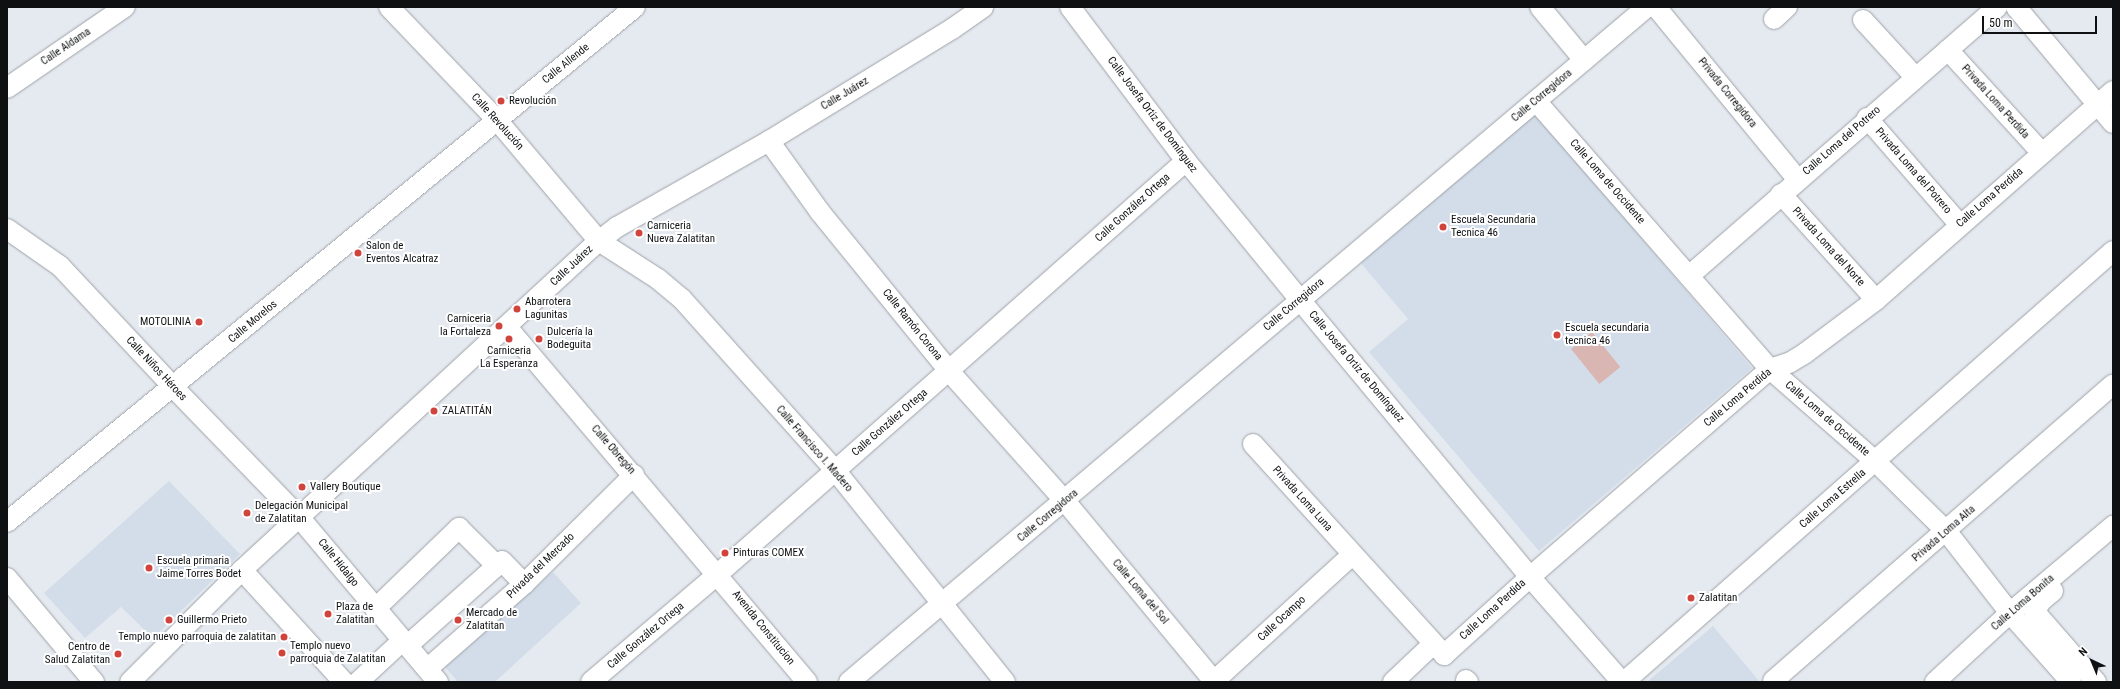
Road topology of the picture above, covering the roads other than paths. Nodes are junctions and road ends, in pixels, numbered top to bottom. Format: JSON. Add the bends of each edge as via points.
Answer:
{"nodes":[{"id":1,"x":125,"y":7,"type":"edge"},
{"id":2,"x":390,"y":7,"type":"edge"},
{"id":3,"x":635,"y":7,"type":"edge"},
{"id":4,"x":983,"y":7,"type":"edge"},
{"id":5,"x":1070,"y":7,"type":"edge"},
{"id":6,"x":1540,"y":7,"type":"edge"},
{"id":7,"x":1647,"y":7,"type":"edge"},
{"id":8,"x":1656,"y":7,"type":"edge"},
{"id":9,"x":1997,"y":7,"type":"edge"},
{"id":10,"x":2016,"y":7,"type":"edge"},
{"id":11,"x":1863,"y":20,"type":"dead end"},
{"id":12,"x":1948,"y":50,"type":"junction"},
{"id":13,"x":1584,"y":60,"type":"junction"},
{"id":14,"x":1916,"y":77,"type":"junction"},
{"id":15,"x":7,"y":88,"type":"edge"},
{"id":16,"x":2113,"y":91,"type":"edge"},
{"id":17,"x":1536,"y":101,"type":"junction"},
{"id":18,"x":2098,"y":104,"type":"junction"},
{"id":19,"x":1867,"y":118,"type":"junction"},
{"id":20,"x":497,"y":120,"type":"junction"},
{"id":21,"x":2113,"y":123,"type":"edge"},
{"id":22,"x":769,"y":141,"type":"junction"},
{"id":23,"x":2042,"y":153,"type":"junction"},
{"id":24,"x":1186,"y":161,"type":"junction"},
{"id":25,"x":1798,"y":180,"type":"junction"},
{"id":26,"x":1781,"y":194,"type":"junction"},
{"id":27,"x":1959,"y":224,"type":"junction"},
{"id":28,"x":7,"y":229,"type":"edge"},
{"id":29,"x":599,"y":241,"type":"junction"},
{"id":30,"x":2113,"y":251,"type":"edge"},
{"id":31,"x":1689,"y":276,"type":"junction"},
{"id":32,"x":1300,"y":300,"type":"junction"},
{"id":33,"x":1876,"y":300,"type":"junction"},
{"id":34,"x":507,"y":327,"type":"junction"},
{"id":35,"x":1770,"y":369,"type":"junction"},
{"id":36,"x":950,"y":371,"type":"junction"},
{"id":37,"x":2113,"y":384,"type":"edge"},
{"id":38,"x":174,"y":388,"type":"junction"},
{"id":39,"x":1253,"y":444,"type":"dead end"},
{"id":40,"x":1875,"y":461,"type":"junction"},
{"id":41,"x":835,"y":470,"type":"junction"},
{"id":42,"x":634,"y":475,"type":"junction"},
{"id":43,"x":1065,"y":502,"type":"junction"},
{"id":44,"x":299,"y":516,"type":"junction"},
{"id":45,"x":7,"y":522,"type":"edge"},
{"id":46,"x":2113,"y":526,"type":"edge"},
{"id":47,"x":1947,"y":532,"type":"junction"},
{"id":48,"x":2113,"y":541,"type":"edge"},
{"id":49,"x":1352,"y":555,"type":"junction"},
{"id":50,"x":497,"y":566,"type":"junction"},
{"id":51,"x":242,"y":570,"type":"junction"},
{"id":52,"x":718,"y":574,"type":"junction"},
{"id":53,"x":1530,"y":577,"type":"junction"},
{"id":54,"x":7,"y":578,"type":"edge"},
{"id":55,"x":524,"y":584,"type":"junction"},
{"id":56,"x":942,"y":604,"type":"junction"},
{"id":57,"x":375,"y":609,"type":"junction"},
{"id":58,"x":2010,"y":612,"type":"junction"},
{"id":59,"x":405,"y":644,"type":"junction"},
{"id":60,"x":1438,"y":650,"type":"junction"},
{"id":61,"x":433,"y":676,"type":"edge"},
{"id":62,"x":1773,"y":681,"type":"dead end"},
{"id":63,"x":94,"y":682,"type":"edge"},
{"id":64,"x":130,"y":682,"type":"edge"},
{"id":65,"x":344,"y":682,"type":"edge"},
{"id":66,"x":358,"y":682,"type":"edge"},
{"id":67,"x":591,"y":682,"type":"edge"},
{"id":68,"x":807,"y":682,"type":"edge"},
{"id":69,"x":849,"y":682,"type":"edge"},
{"id":70,"x":1005,"y":682,"type":"edge"},
{"id":71,"x":1214,"y":682,"type":"edge"},
{"id":72,"x":1393,"y":682,"type":"edge"},
{"id":73,"x":1623,"y":682,"type":"edge"},
{"id":74,"x":1935,"y":682,"type":"edge"},
{"id":75,"x":2071,"y":682,"type":"edge"},
{"id":76,"x":2096,"y":682,"type":"edge"}],
"edges":[{"from":1,"to":15,"type":"street","name":"Calle Aldama"},
{"from":2,"to":20,"type":"street","name":"Calle Revolución"},
{"from":3,"to":20,"type":"street","name":"Calle Allende"},
{"from":4,"to":22,"type":"street","name":"Calle Juárez","via":[[952,29]]},
{"from":5,"to":24,"type":"street","name":"Calle Josefa Ortiz de Domínguez"},
{"from":6,"to":13,"type":"street"},
{"from":7,"to":13,"type":"street","name":"Calle Corregidora"},
{"from":8,"to":25,"type":"street","name":"Privada Corregidora"},
{"from":9,"to":12,"type":"street","name":"Calle Loma del Potrero"},
{"from":10,"to":18,"type":"street"},
{"from":11,"to":14,"type":"street"},
{"from":12,"to":14,"type":"street","name":"Calle Loma del Potrero"},
{"from":12,"to":23,"type":"street","name":"Privada Loma Perdida"},
{"from":13,"to":17,"type":"street","name":"Calle Corregidora"},
{"from":14,"to":19,"type":"street","name":"Calle Loma del Potrero"},
{"from":16,"to":18,"type":"street","name":"Calle Loma Perdida"},
{"from":17,"to":31,"type":"street","name":"Calle Loma de Occidente"},
{"from":17,"to":32,"type":"street","name":"Calle Corregidora"},
{"from":18,"to":21,"type":"street"},
{"from":18,"to":23,"type":"street","name":"Calle Loma Perdida"},
{"from":19,"to":25,"type":"street","name":"Calle Loma del Potrero"},
{"from":19,"to":27,"type":"street","name":"Privada Loma del Potrero"},
{"from":20,"to":29,"type":"street","name":"Calle Revolución"},
{"from":20,"to":38,"type":"street","name":"Calle Morelos"},
{"from":22,"to":29,"type":"street","name":"Calle Juárez","via":[[617,227]]},
{"from":22,"to":36,"type":"street","name":"Calle Ramón Corona","via":[[820,212]]},
{"from":23,"to":27,"type":"street","name":"Calle Loma Perdida"},
{"from":24,"to":32,"type":"street","name":"Calle Josefa Ortiz de Domínguez"},
{"from":24,"to":36,"type":"street","name":"Calle González Ortega"},
{"from":25,"to":26,"type":"street","name":"Calle Loma del Potrero"},
{"from":26,"to":31,"type":"street","name":"Calle Loma del Potrero"},
{"from":26,"to":33,"type":"street","name":"Privada Loma del Norte"},
{"from":27,"to":33,"type":"street","name":"Calle Loma Perdida"},
{"from":28,"to":38,"type":"street","name":"Calle Niños Héroes","via":[[60,266]]},
{"from":29,"to":34,"type":"street","name":"Calle Juárez"},
{"from":29,"to":41,"type":"street","name":"Calle Francisco I. Madero","via":[[658,279],[682,299]]},
{"from":30,"to":40,"type":"street","name":"Calle Loma Estrella"},
{"from":31,"to":35,"type":"street","name":"Calle Loma de Occidente"},
{"from":32,"to":43,"type":"street","name":"Calle Corregidora"},
{"from":32,"to":53,"type":"street","name":"Calle Josefa Ortiz de Domínguez"},
{"from":33,"to":35,"type":"street","name":"Calle Loma Perdida","via":[[1804,354],[1789,363]]},
{"from":34,"to":42,"type":"street","name":"Calle Obregón"},
{"from":34,"to":44,"type":"street","name":"Calle Juárez"},
{"from":35,"to":40,"type":"street","name":"Calle Loma de Occidente"},
{"from":35,"to":53,"type":"street","name":"Calle Loma Perdida"},
{"from":36,"to":41,"type":"street","name":"Calle González Ortega"},
{"from":36,"to":43,"type":"street","name":"Calle Ramón Corona"},
{"from":37,"to":47,"type":"street","name":"Privada Loma Alta"},
{"from":38,"to":44,"type":"street","name":"Calle Niños Héroes"},
{"from":38,"to":45,"type":"street","name":"Calle Morelos"},
{"from":39,"to":49,"type":"street","name":"Privada Loma Luna"},
{"from":40,"to":47,"type":"street","name":"Calle Loma de Occidente"},
{"from":40,"to":73,"type":"street","name":"Calle Loma Estrella"},
{"from":41,"to":52,"type":"street","name":"Calle González Ortega"},
{"from":41,"to":56,"type":"street","name":"Calle Francisco I. Madero"},
{"from":42,"to":52,"type":"street","name":"Calle Obregón"},
{"from":42,"to":55,"type":"street","name":"Privada del Mercado"},
{"from":43,"to":56,"type":"street","name":"Calle Corregidora"},
{"from":43,"to":71,"type":"street","name":"Calle Loma del Sol"},
{"from":44,"to":51,"type":"street","name":"Calle Juárez"},
{"from":44,"to":57,"type":"street","name":"Calle Hidalgo"},
{"from":46,"to":58,"type":"street","name":"Calle Loma Bonita"},
{"from":47,"to":58,"type":"street","name":"Calle Loma de Occidente"},
{"from":47,"to":62,"type":"street","name":"Privada Loma Alta"},
{"from":48,"to":76,"type":"street","via":[[2041,601],[2034,612]]},
{"from":49,"to":60,"type":"street","name":"Privada Loma Luna"},
{"from":49,"to":71,"type":"street","name":"Calle Ocampo"},
{"from":50,"to":55,"type":"street","via":[[502,561]]},
{"from":50,"to":57,"type":"street","via":[[459,528]]},
{"from":50,"to":59,"type":"street"},
{"from":51,"to":64,"type":"street","name":"Calle Juárez"},
{"from":51,"to":65,"type":"street"},
{"from":52,"to":67,"type":"street","name":"Calle González Ortega"},
{"from":52,"to":68,"type":"street","name":"Avenida Constitucion"},
{"from":53,"to":60,"type":"street","name":"Calle Loma Perdida"},
{"from":53,"to":73,"type":"street","name":"Calle Josefa Ortiz de Domínguez"},
{"from":54,"to":63,"type":"street"},
{"from":55,"to":61,"type":"street","name":"Privada del Mercado"},
{"from":56,"to":69,"type":"street","name":"Calle Corregidora"},
{"from":56,"to":70,"type":"street","name":"Calle Francisco I. Madero"},
{"from":57,"to":59,"type":"street","name":"Calle Hidalgo"},
{"from":58,"to":74,"type":"street","name":"Calle Loma Bonita"},
{"from":58,"to":75,"type":"street","name":"Calle Loma de Occidente"},
{"from":59,"to":61,"type":"street","name":"Calle Hidalgo"},
{"from":59,"to":66,"type":"street"},
{"from":60,"to":72,"type":"street","name":"Calle Loma Perdida"}]}
